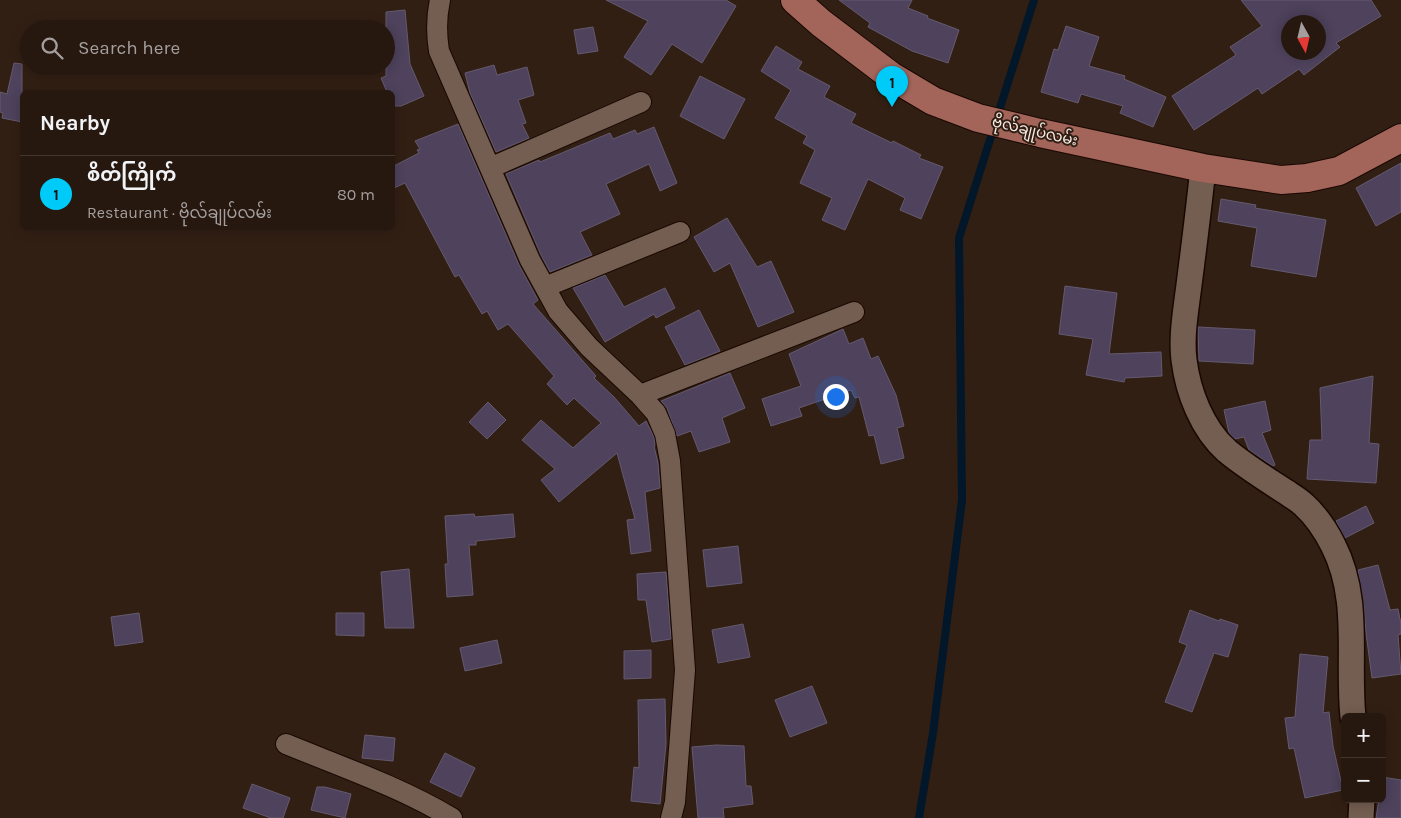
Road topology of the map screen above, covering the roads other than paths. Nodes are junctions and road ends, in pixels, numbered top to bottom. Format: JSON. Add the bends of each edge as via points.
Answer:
{"nodes":[{"id":1,"x":440,"y":0,"type":"edge"},
{"id":2,"x":795,"y":0,"type":"edge"},
{"id":3,"x":641,"y":102,"type":"dead end"},
{"id":4,"x":1401,"y":138,"type":"edge"},
{"id":5,"x":490,"y":168,"type":"junction"},
{"id":6,"x":1203,"y":168,"type":"junction"},
{"id":7,"x":680,"y":232,"type":"dead end"},
{"id":8,"x":545,"y":287,"type":"junction"},
{"id":9,"x":854,"y":312,"type":"dead end"},
{"id":10,"x":640,"y":396,"type":"junction"},
{"id":11,"x":1353,"y":713,"type":"edge"},
{"id":12,"x":286,"y":744,"type":"dead end"},
{"id":13,"x":1362,"y":803,"type":"edge"},
{"id":14,"x":452,"y":818,"type":"edge"},
{"id":15,"x":671,"y":818,"type":"edge"},
{"id":16,"x":1361,"y":818,"type":"edge"}],
"edges":[{"from":1,"to":5,"type":"street","via":[[436,18],[439,51]]},
{"from":2,"to":6,"type":"main road","name":"ဗိုလ်‌ချုပ်‌လမ်း","via":[[891,76],[933,100],[978,118]]},
{"from":3,"to":5,"type":"street"},
{"from":4,"to":6,"type":"main road","name":"ဗိုလ်‌ချုပ်‌လမ်း","via":[[1340,171],[1307,178],[1281,180]]},
{"from":5,"to":8,"type":"street"},
{"from":6,"to":11,"type":"street","via":[[1184,329],[1183,359],[1187,380],[1212,436],[1227,451],[1304,505],[1334,547],[1350,598]]},
{"from":7,"to":8,"type":"street"},
{"from":8,"to":10,"type":"street","via":[[558,311],[589,348]]},
{"from":9,"to":10,"type":"street"},
{"from":10,"to":15,"type":"street","via":[[656,413],[665,434],[670,460],[685,670],[676,802]]},
{"from":12,"to":14,"type":"street","via":[[429,804]]},
{"from":13,"to":16,"type":"street"}]}
